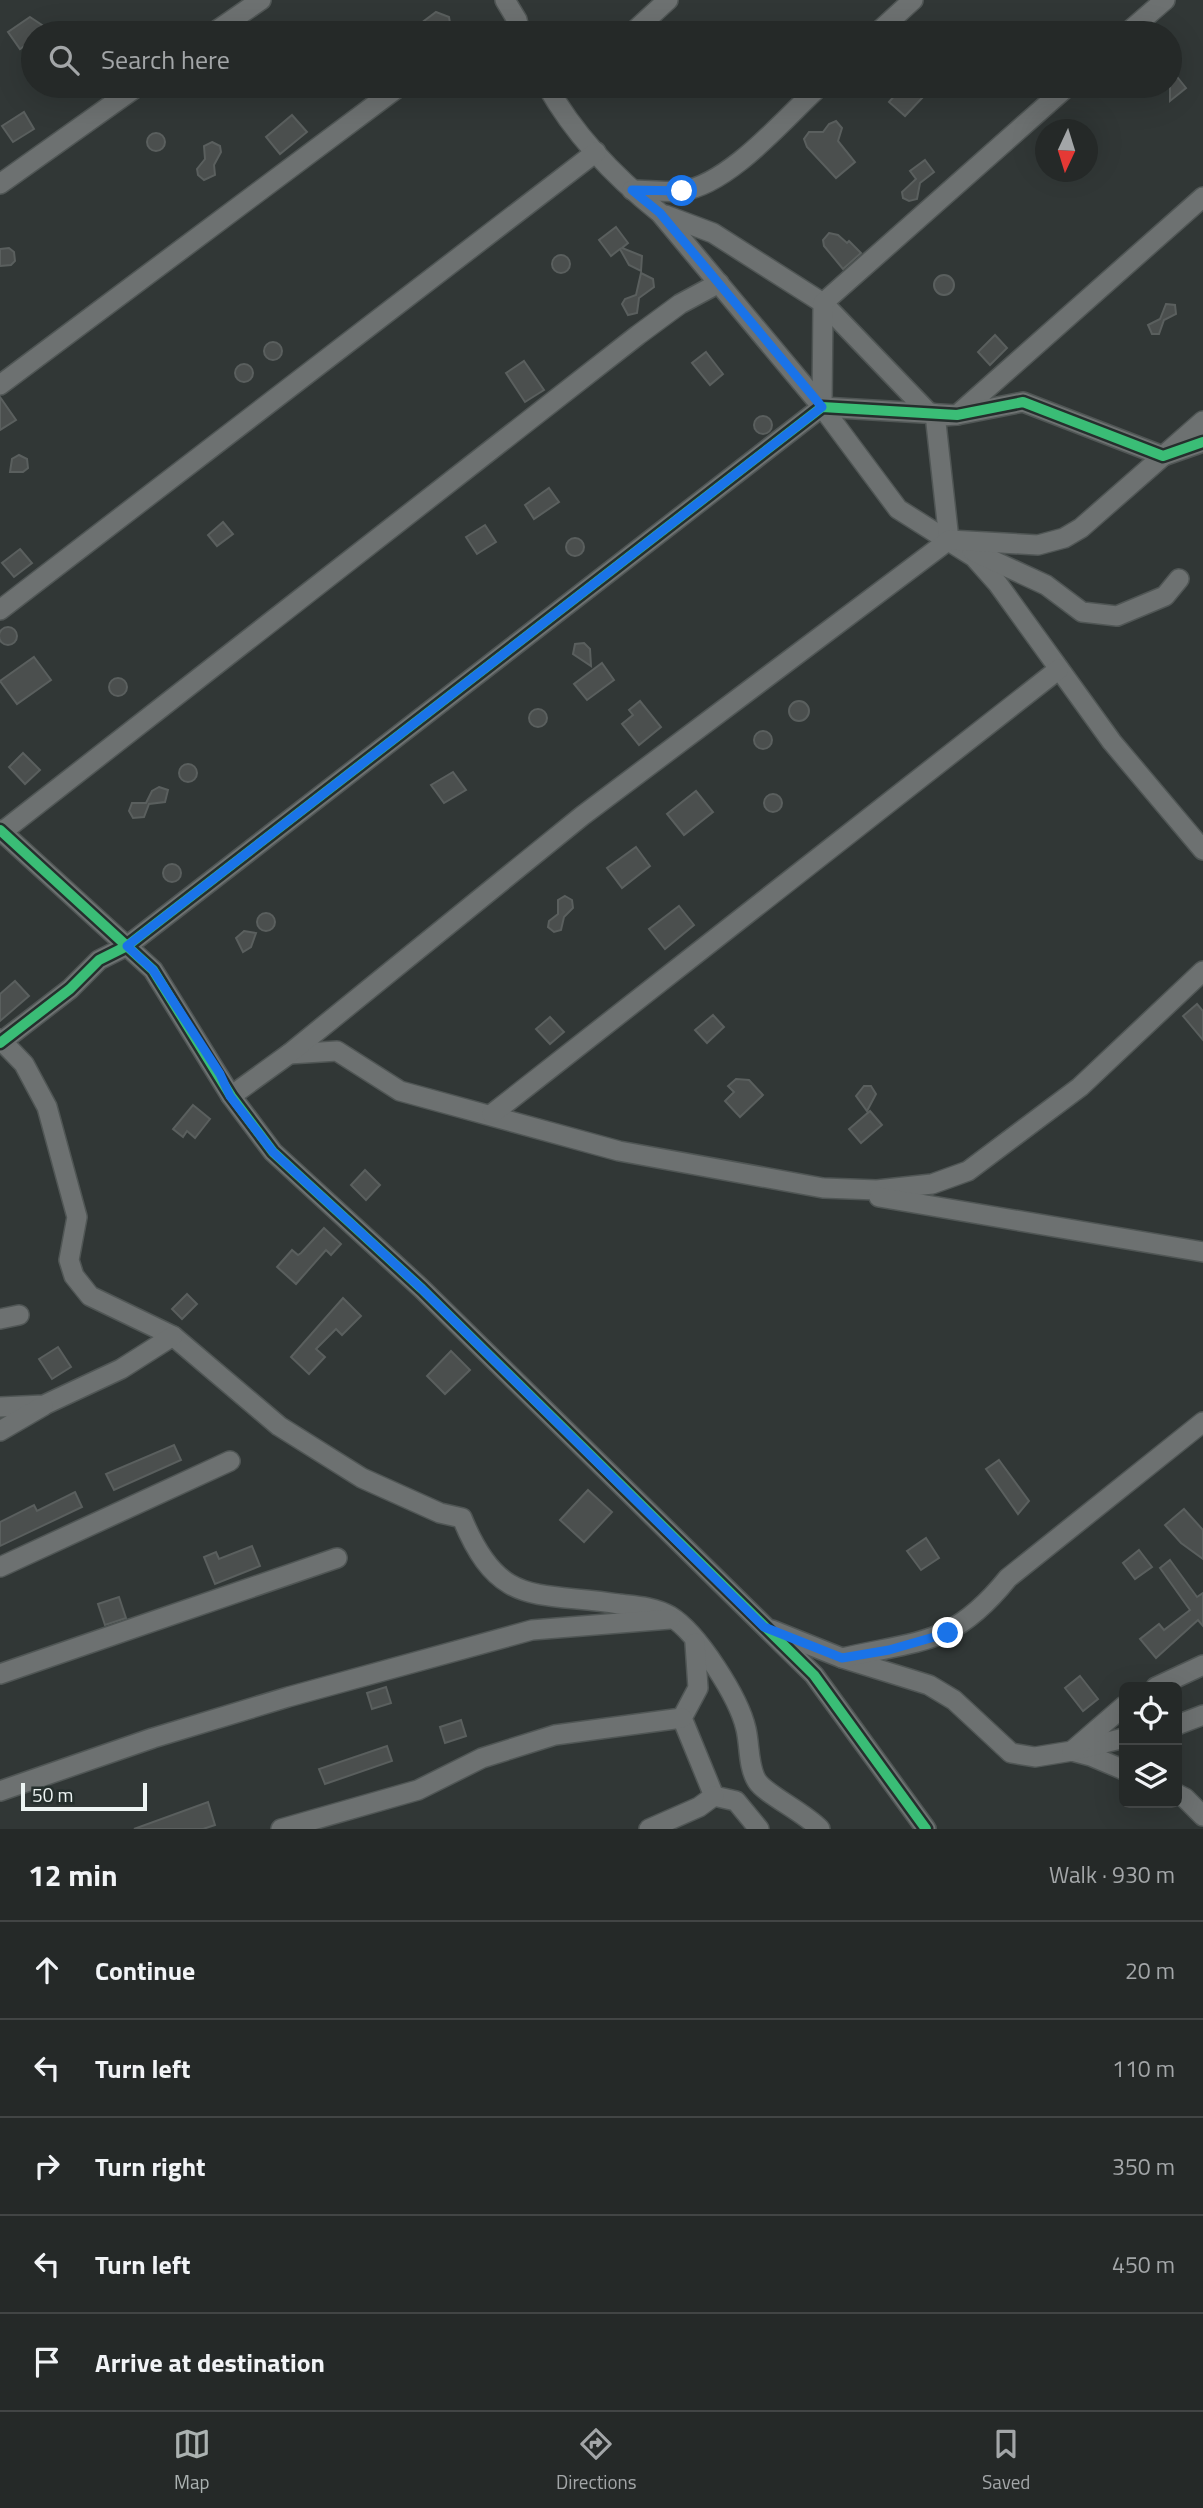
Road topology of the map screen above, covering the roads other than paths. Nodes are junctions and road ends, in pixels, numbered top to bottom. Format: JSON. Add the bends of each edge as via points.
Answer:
{"nodes":[{"id":1,"x":261,"y":0,"type":"edge"},
{"id":2,"x":505,"y":0,"type":"edge"},
{"id":3,"x":668,"y":0,"type":"edge"},
{"id":4,"x":913,"y":0,"type":"edge"},
{"id":5,"x":1165,"y":0,"type":"edge"},
{"id":6,"x":231,"y":21,"type":"edge"},
{"id":7,"x":517,"y":21,"type":"edge"},
{"id":8,"x":645,"y":21,"type":"edge"},
{"id":9,"x":890,"y":21,"type":"edge"},
{"id":10,"x":1141,"y":21,"type":"edge"},
{"id":11,"x":121,"y":98,"type":"edge"},
{"id":12,"x":384,"y":98,"type":"edge"},
{"id":13,"x":554,"y":98,"type":"edge"},
{"id":14,"x":807,"y":98,"type":"edge"},
{"id":15,"x":1054,"y":98,"type":"edge"},
{"id":16,"x":596,"y":152,"type":"junction"},
{"id":17,"x":0,"y":184,"type":"edge"},
{"id":18,"x":632,"y":190,"type":"junction"},
{"id":19,"x":1203,"y":197,"type":"edge"},
{"id":20,"x":660,"y":213,"type":"junction"},
{"id":21,"x":719,"y":282,"type":"junction"},
{"id":22,"x":823,"y":303,"type":"junction"},
{"id":23,"x":0,"y":385,"type":"edge"},
{"id":24,"x":822,"y":407,"type":"junction"},
{"id":25,"x":935,"y":414,"type":"junction"},
{"id":26,"x":957,"y":415,"type":"junction"},
{"id":27,"x":1203,"y":421,"type":"edge"},
{"id":28,"x":1203,"y":442,"type":"edge"},
{"id":29,"x":1163,"y":456,"type":"junction"},
{"id":30,"x":949,"y":540,"type":"junction"},
{"id":31,"x":1179,"y":579,"type":"dead end"},
{"id":32,"x":0,"y":610,"type":"edge"},
{"id":33,"x":1059,"y":669,"type":"junction"},
{"id":34,"x":1,"y":831,"type":"edge"},
{"id":35,"x":1203,"y":850,"type":"edge"},
{"id":36,"x":127,"y":946,"type":"junction"},
{"id":37,"x":1203,"y":971,"type":"edge"},
{"id":38,"x":1,"y":1041,"type":"edge"},
{"id":39,"x":289,"y":1054,"type":"junction"},
{"id":40,"x":230,"y":1096,"type":"junction"},
{"id":41,"x":492,"y":1114,"type":"junction"},
{"id":42,"x":822,"y":1188,"type":"junction"},
{"id":43,"x":1203,"y":1252,"type":"edge"},
{"id":44,"x":173,"y":1336,"type":"junction"},
{"id":45,"x":44,"y":1405,"type":"junction"},
{"id":46,"x":0,"y":1407,"type":"edge"},
{"id":47,"x":1203,"y":1422,"type":"edge"},
{"id":48,"x":0,"y":1431,"type":"edge"},
{"id":49,"x":230,"y":1461,"type":"dead end"},
{"id":50,"x":337,"y":1558,"type":"dead end"},
{"id":51,"x":0,"y":1567,"type":"edge"},
{"id":52,"x":674,"y":1619,"type":"junction"},
{"id":53,"x":764,"y":1627,"type":"junction"},
{"id":54,"x":694,"y":1637,"type":"junction"},
{"id":55,"x":842,"y":1658,"type":"junction"},
{"id":56,"x":1203,"y":1665,"type":"edge"},
{"id":57,"x":0,"y":1674,"type":"edge"},
{"id":58,"x":1167,"y":1682,"type":"edge"},
{"id":59,"x":1119,"y":1710,"type":"edge"},
{"id":60,"x":1203,"y":1715,"type":"edge"},
{"id":61,"x":682,"y":1718,"type":"junction"},
{"id":62,"x":1182,"y":1723,"type":"edge"},
{"id":63,"x":1119,"y":1739,"type":"edge"},
{"id":64,"x":1072,"y":1751,"type":"junction"},
{"id":65,"x":1119,"y":1768,"type":"edge"},
{"id":66,"x":0,"y":1791,"type":"edge"},
{"id":67,"x":715,"y":1796,"type":"junction"},
{"id":68,"x":1182,"y":1796,"type":"edge"},
{"id":69,"x":1203,"y":1816,"type":"edge"},
{"id":70,"x":281,"y":1829,"type":"edge"},
{"id":71,"x":649,"y":1829,"type":"edge"},
{"id":72,"x":759,"y":1829,"type":"edge"},
{"id":73,"x":820,"y":1829,"type":"edge"},
{"id":74,"x":926,"y":1829,"type":"edge"}],
"edges":[{"from":1,"to":6,"type":"street"},
{"from":2,"to":7,"type":"street"},
{"from":3,"to":8,"type":"street"},
{"from":4,"to":9,"type":"street"},
{"from":5,"to":10,"type":"street"},
{"from":11,"to":17,"type":"street"},
{"from":12,"to":23,"type":"street"},
{"from":13,"to":16,"type":"street"},
{"from":14,"to":18,"type":"street","via":[[711,181],[682,191]]},
{"from":15,"to":22,"type":"street"},
{"from":16,"to":18,"type":"street"},
{"from":16,"to":32,"type":"street"},
{"from":18,"to":20,"type":"street"},
{"from":19,"to":26,"type":"street"},
{"from":20,"to":21,"type":"street"},
{"from":20,"to":22,"type":"street","via":[[713,233]]},
{"from":21,"to":24,"type":"street"},
{"from":21,"to":34,"type":"street","via":[[638,335]]},
{"from":22,"to":24,"type":"street"},
{"from":22,"to":25,"type":"street","via":[[928,412]]},
{"from":24,"to":25,"type":"street"},
{"from":24,"to":30,"type":"street","via":[[898,509]]},
{"from":24,"to":36,"type":"street"},
{"from":25,"to":26,"type":"street"},
{"from":25,"to":30,"type":"street"},
{"from":26,"to":29,"type":"street","via":[[1023,402]]},
{"from":27,"to":29,"type":"street"},
{"from":28,"to":29,"type":"street"},
{"from":29,"to":30,"type":"street","via":[[1064,538],[1038,545]]},
{"from":30,"to":31,"type":"street","via":[[1046,585],[1082,612],[1117,616],[1165,596]]},
{"from":30,"to":33,"type":"street","via":[[974,557],[998,584]]},
{"from":30,"to":39,"type":"street","via":[[582,816]]},
{"from":33,"to":35,"type":"street","via":[[1112,742]]},
{"from":33,"to":41,"type":"street"},
{"from":34,"to":36,"type":"street"},
{"from":36,"to":38,"type":"street","via":[[99,960],[70,989]]},
{"from":36,"to":40,"type":"street","via":[[153,970]]},
{"from":37,"to":42,"type":"street","via":[[1080,1087],[968,1171],[932,1184],[877,1190]]},
{"from":38,"to":44,"type":"street","via":[[24,1064],[47,1107],[77,1217],[69,1259],[75,1276],[90,1296]]},
{"from":39,"to":40,"type":"street"},
{"from":39,"to":41,"type":"street","via":[[337,1051],[400,1091]]},
{"from":40,"to":53,"type":"street","via":[[273,1152],[422,1289]]},
{"from":41,"to":42,"type":"street","via":[[619,1151]]},
{"from":42,"to":43,"type":"street"},
{"from":44,"to":45,"type":"street","via":[[121,1369]]},
{"from":44,"to":52,"type":"street","via":[[279,1426],[362,1478],[440,1513],[462,1518],[475,1550],[504,1583],[533,1594],[643,1607]]},
{"from":45,"to":46,"type":"street"},
{"from":45,"to":48,"type":"street"},
{"from":47,"to":55,"type":"street","via":[[1008,1578],[983,1609],[948,1633]]},
{"from":49,"to":51,"type":"street"},
{"from":50,"to":57,"type":"street"},
{"from":52,"to":54,"type":"street"},
{"from":52,"to":66,"type":"street","via":[[532,1630],[153,1738]]},
{"from":53,"to":55,"type":"street"},
{"from":53,"to":74,"type":"street","via":[[827,1692]]},
{"from":54,"to":61,"type":"street","via":[[698,1688]]},
{"from":54,"to":73,"type":"street","via":[[746,1727],[756,1780]]},
{"from":55,"to":64,"type":"street","via":[[929,1685],[954,1700],[1012,1753],[1035,1757]]},
{"from":56,"to":58,"type":"street"},
{"from":59,"to":64,"type":"street"},
{"from":60,"to":62,"type":"street"},
{"from":61,"to":67,"type":"street"},
{"from":61,"to":70,"type":"street","via":[[555,1735],[482,1758],[418,1790]]},
{"from":63,"to":64,"type":"street"},
{"from":64,"to":65,"type":"street"},
{"from":67,"to":71,"type":"street"},
{"from":67,"to":72,"type":"street","via":[[736,1801]]},
{"from":68,"to":69,"type":"street"}]}
